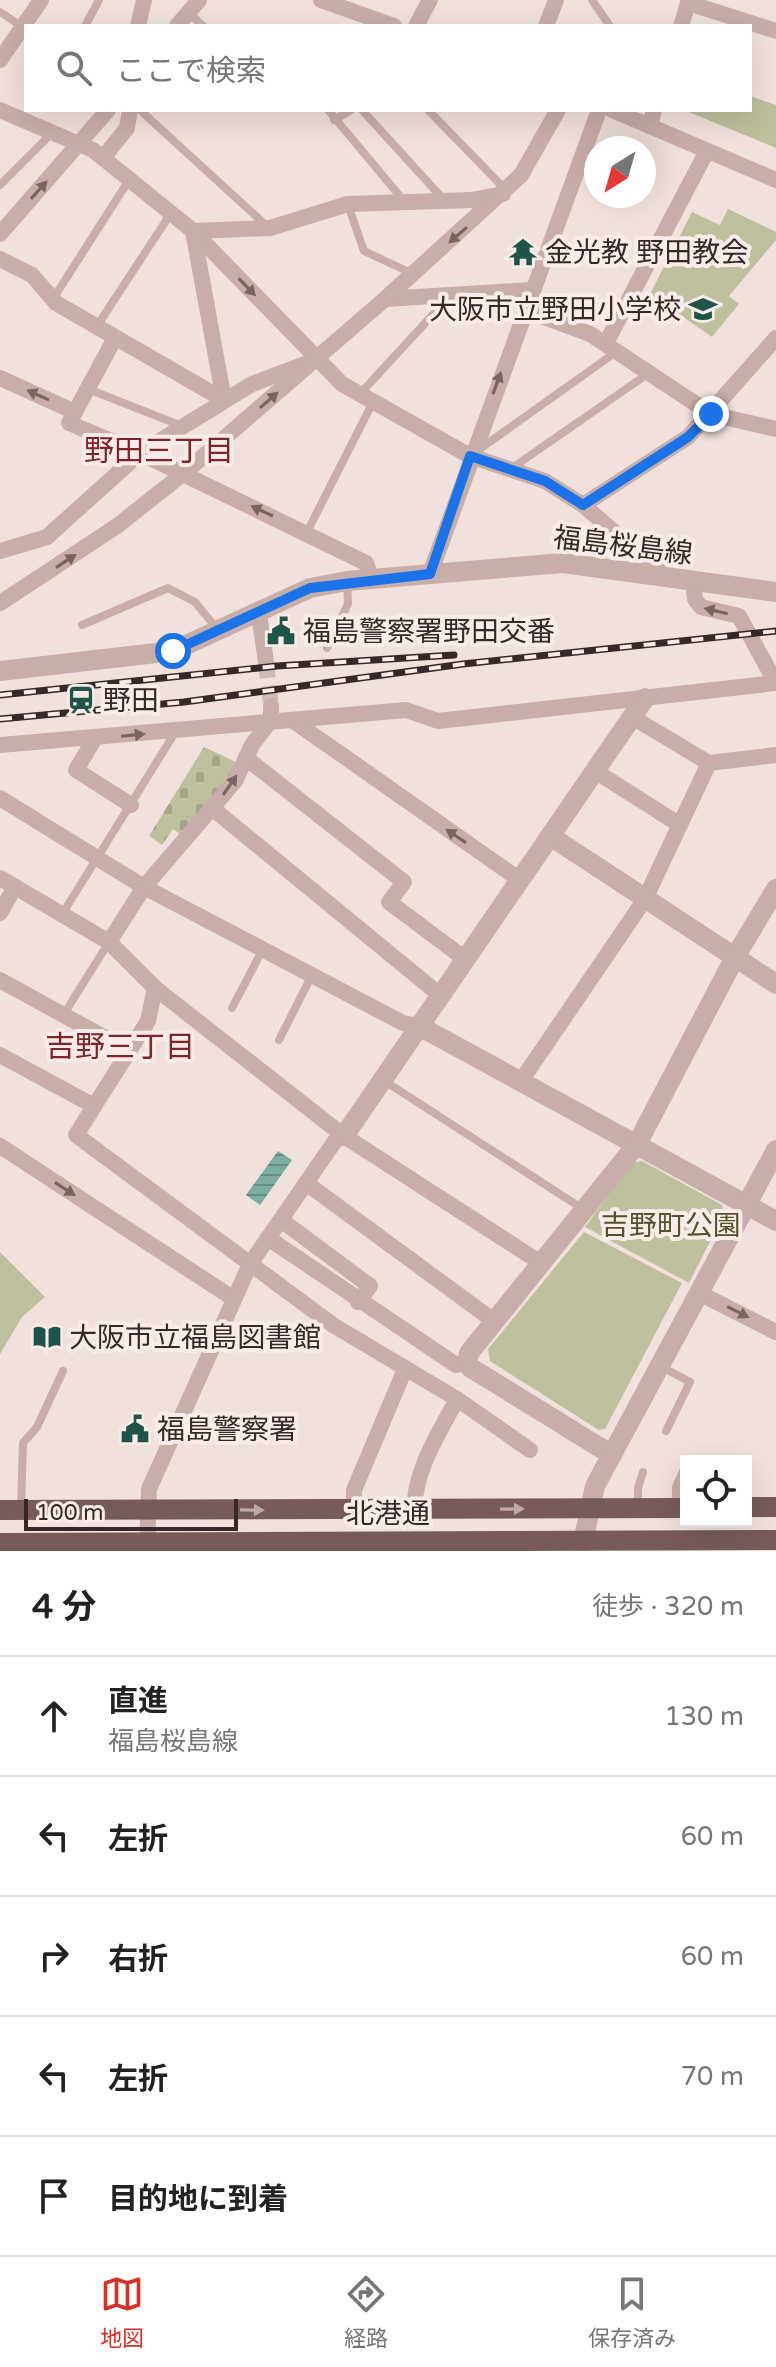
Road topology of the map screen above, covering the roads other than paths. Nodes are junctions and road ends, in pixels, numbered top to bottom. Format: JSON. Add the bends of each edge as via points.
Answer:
{"nodes":[{"id":1,"x":41,"y":0,"type":"edge"},
{"id":2,"x":99,"y":0,"type":"edge"},
{"id":3,"x":144,"y":0,"type":"edge"},
{"id":4,"x":321,"y":0,"type":"edge"},
{"id":5,"x":556,"y":0,"type":"edge"},
{"id":6,"x":592,"y":0,"type":"edge"},
{"id":7,"x":424,"y":2,"type":"edge"},
{"id":8,"x":689,"y":2,"type":"edge"},
{"id":9,"x":0,"y":12,"type":"edge"},
{"id":10,"x":25,"y":24,"type":"edge"},
{"id":11,"x":86,"y":24,"type":"edge"},
{"id":12,"x":138,"y":24,"type":"edge"},
{"id":13,"x":388,"y":24,"type":"edge"},
{"id":14,"x":417,"y":24,"type":"edge"},
{"id":15,"x":547,"y":24,"type":"edge"},
{"id":16,"x":609,"y":24,"type":"edge"},
{"id":17,"x":682,"y":24,"type":"edge"},
{"id":18,"x":23,"y":27,"type":"joint"},
{"id":19,"x":776,"y":31,"type":"edge"},
{"id":20,"x":0,"y":60,"type":"edge"},
{"id":21,"x":0,"y":110,"type":"edge"},
{"id":22,"x":106,"y":112,"type":"edge"},
{"id":23,"x":130,"y":112,"type":"edge"},
{"id":24,"x":142,"y":112,"type":"edge"},
{"id":25,"x":329,"y":112,"type":"edge"},
{"id":26,"x":348,"y":112,"type":"edge"},
{"id":27,"x":364,"y":112,"type":"edge"},
{"id":28,"x":430,"y":112,"type":"edge"},
{"id":29,"x":557,"y":112,"type":"edge"},
{"id":30,"x":598,"y":112,"type":"edge"},
{"id":31,"x":622,"y":112,"type":"edge"},
{"id":32,"x":652,"y":118,"type":"edge"},
{"id":33,"x":334,"y":120,"type":"junction"},
{"id":34,"x":52,"y":133,"type":"junction"},
{"id":35,"x":79,"y":145,"type":"junction"},
{"id":36,"x":707,"y":151,"type":"junction"},
{"id":37,"x":103,"y":158,"type":"junction"},
{"id":38,"x":129,"y":180,"type":"junction"},
{"id":39,"x":776,"y":180,"type":"edge"},
{"id":40,"x":0,"y":185,"type":"edge"},
{"id":41,"x":504,"y":194,"type":"junction"},
{"id":42,"x":445,"y":201,"type":"junction"},
{"id":43,"x":406,"y":203,"type":"junction"},
{"id":44,"x":348,"y":204,"type":"junction"},
{"id":45,"x":171,"y":213,"type":"junction"},
{"id":46,"x":270,"y":228,"type":"junction"},
{"id":47,"x":193,"y":231,"type":"junction"},
{"id":48,"x":0,"y":234,"type":"edge"},
{"id":49,"x":0,"y":259,"type":"edge"},
{"id":50,"x":413,"y":274,"type":"junction"},
{"id":51,"x":532,"y":290,"type":"junction"},
{"id":52,"x":452,"y":293,"type":"junction"},
{"id":53,"x":53,"y":299,"type":"junction"},
{"id":54,"x":385,"y":299,"type":"junction"},
{"id":55,"x":525,"y":310,"type":"junction"},
{"id":56,"x":96,"y":327,"type":"junction"},
{"id":57,"x":115,"y":338,"type":"junction"},
{"id":58,"x":776,"y":338,"type":"edge"},
{"id":59,"x":612,"y":347,"type":"junction"},
{"id":60,"x":318,"y":359,"type":"junction"},
{"id":61,"x":650,"y":373,"type":"junction"},
{"id":62,"x":0,"y":378,"type":"edge"},
{"id":63,"x":88,"y":389,"type":"junction"},
{"id":64,"x":224,"y":400,"type":"junction"},
{"id":65,"x":365,"y":400,"type":"junction"},
{"id":66,"x":711,"y":414,"type":"junction"},
{"id":67,"x":72,"y":417,"type":"junction"},
{"id":68,"x":182,"y":426,"type":"junction"},
{"id":69,"x":776,"y":429,"type":"edge"},
{"id":70,"x":140,"y":453,"type":"junction"},
{"id":71,"x":470,"y":456,"type":"junction"},
{"id":72,"x":511,"y":469,"type":"junction"},
{"id":73,"x":184,"y":473,"type":"junction"},
{"id":74,"x":583,"y":505,"type":"junction"},
{"id":75,"x":307,"y":532,"type":"junction"},
{"id":76,"x":0,"y":551,"type":"edge"},
{"id":77,"x":430,"y":574,"type":"junction"},
{"id":78,"x":666,"y":577,"type":"junction"},
{"id":79,"x":372,"y":579,"type":"junction"},
{"id":80,"x":347,"y":581,"type":"junction"},
{"id":81,"x":693,"y":582,"type":"junction"},
{"id":82,"x":776,"y":592,"type":"edge"},
{"id":83,"x":0,"y":603,"type":"edge"},
{"id":84,"x":259,"y":614,"type":"junction"},
{"id":85,"x":82,"y":625,"type":"dead end"},
{"id":86,"x":219,"y":632,"type":"junction"},
{"id":87,"x":327,"y":648,"type":"dead end"},
{"id":88,"x":266,"y":662,"type":"tunnel mouth"},
{"id":89,"x":0,"y":671,"type":"edge"},
{"id":90,"x":776,"y":683,"type":"edge"},
{"id":91,"x":645,"y":698,"type":"junction"},
{"id":92,"x":271,"y":713,"type":"junction"},
{"id":93,"x":632,"y":717,"type":"junction"},
{"id":94,"x":295,"y":722,"type":"junction"},
{"id":95,"x":177,"y":730,"type":"junction"},
{"id":96,"x":95,"y":738,"type":"junction"},
{"id":97,"x":0,"y":745,"type":"edge"},
{"id":98,"x":776,"y":755,"type":"edge"},
{"id":99,"x":246,"y":758,"type":"junction"},
{"id":100,"x":709,"y":763,"type":"junction"},
{"id":101,"x":595,"y":771,"type":"junction"},
{"id":102,"x":0,"y":798,"type":"edge"},
{"id":103,"x":131,"y":805,"type":"junction"},
{"id":104,"x":212,"y":808,"type":"junction"},
{"id":105,"x":680,"y":825,"type":"junction"},
{"id":106,"x":550,"y":836,"type":"junction"},
{"id":107,"x":98,"y":858,"type":"junction"},
{"id":108,"x":0,"y":878,"type":"edge"},
{"id":109,"x":520,"y":880,"type":"junction"},
{"id":110,"x":15,"y":887,"type":"junction"},
{"id":111,"x":144,"y":887,"type":"junction"},
{"id":112,"x":776,"y":889,"type":"edge"},
{"id":113,"x":645,"y":899,"type":"junction"},
{"id":114,"x":0,"y":913,"type":"edge"},
{"id":115,"x":61,"y":916,"type":"junction"},
{"id":116,"x":109,"y":942,"type":"junction"},
{"id":117,"x":263,"y":949,"type":"junction"},
{"id":118,"x":735,"y":957,"type":"junction"},
{"id":119,"x":465,"y":959,"type":"junction"},
{"id":120,"x":312,"y":975,"type":"junction"},
{"id":121,"x":0,"y":980,"type":"edge"},
{"id":122,"x":776,"y":984,"type":"edge"},
{"id":123,"x":155,"y":988,"type":"junction"},
{"id":124,"x":440,"y":995,"type":"junction"},
{"id":125,"x":232,"y":1008,"type":"dead end"},
{"id":126,"x":64,"y":1014,"type":"junction"},
{"id":127,"x":419,"y":1026,"type":"junction"},
{"id":128,"x":279,"y":1040,"type":"dead end"},
{"id":129,"x":129,"y":1051,"type":"junction"},
{"id":130,"x":0,"y":1055,"type":"edge"},
{"id":131,"x":382,"y":1079,"type":"junction"},
{"id":132,"x":521,"y":1081,"type":"junction"},
{"id":133,"x":94,"y":1106,"type":"junction"},
{"id":134,"x":344,"y":1136,"type":"junction"},
{"id":135,"x":637,"y":1144,"type":"junction"},
{"id":136,"x":0,"y":1146,"type":"edge"},
{"id":137,"x":776,"y":1150,"type":"edge"},
{"id":138,"x":306,"y":1183,"type":"junction"},
{"id":139,"x":747,"y":1205,"type":"junction"},
{"id":140,"x":584,"y":1210,"type":"junction"},
{"id":141,"x":281,"y":1220,"type":"junction"},
{"id":142,"x":776,"y":1221,"type":"edge"},
{"id":143,"x":268,"y":1238,"type":"junction"},
{"id":144,"x":541,"y":1263,"type":"junction"},
{"id":145,"x":250,"y":1264,"type":"junction"},
{"id":146,"x":699,"y":1293,"type":"junction"},
{"id":147,"x":234,"y":1299,"type":"junction"},
{"id":148,"x":358,"y":1302,"type":"junction"},
{"id":149,"x":494,"y":1321,"type":"junction"},
{"id":150,"x":776,"y":1332,"type":"edge"},
{"id":151,"x":467,"y":1363,"type":"junction"},
{"id":152,"x":660,"y":1366,"type":"junction"},
{"id":153,"x":405,"y":1369,"type":"junction"},
{"id":154,"x":63,"y":1371,"type":"dead end"},
{"id":155,"x":457,"y":1399,"type":"junction"},
{"id":156,"x":666,"y":1431,"type":"dead end"},
{"id":157,"x":530,"y":1450,"type":"dead end"},
{"id":158,"x":612,"y":1455,"type":"junction"},
{"id":159,"x":643,"y":1472,"type":"dead end"},
{"id":160,"x":680,"y":1478,"type":"edge"},
{"id":161,"x":680,"y":1504,"type":"edge"},
{"id":162,"x":752,"y":1507,"type":"edge"},
{"id":163,"x":776,"y":1507,"type":"edge"},
{"id":164,"x":589,"y":1508,"type":"junction"},
{"id":165,"x":638,"y":1508,"type":"junction"},
{"id":166,"x":680,"y":1508,"type":"edge"},
{"id":167,"x":146,"y":1509,"type":"junction"},
{"id":168,"x":0,"y":1510,"type":"edge"},
{"id":169,"x":21,"y":1510,"type":"junction"},
{"id":170,"x":414,"y":1510,"type":"junction"},
{"id":171,"x":354,"y":1511,"type":"junction"},
{"id":172,"x":776,"y":1540,"type":"edge"},
{"id":173,"x":2,"y":1545,"type":"edge"},
{"id":174,"x":331,"y":1546,"type":"edge"},
{"id":175,"x":399,"y":1546,"type":"edge"},
{"id":176,"x":583,"y":1546,"type":"edge"},
{"id":177,"x":745,"y":1546,"type":"edge"},
{"id":178,"x":147,"y":1547,"type":"edge"}],
"edges":[{"from":1,"to":10,"type":"street"},
{"from":2,"to":11,"type":"lane"},
{"from":3,"to":12,"type":"street"},
{"from":4,"to":13,"type":"street"},
{"from":5,"to":15,"type":"street"},
{"from":6,"to":16,"type":"lane"},
{"from":7,"to":14,"type":"street"},
{"from":8,"to":17,"type":"street"},
{"from":8,"to":19,"type":"street"},
{"from":9,"to":18,"type":"lane"},
{"from":18,"to":20,"type":"street"},
{"from":21,"to":34,"type":"street"},
{"from":22,"to":35,"type":"street"},
{"from":23,"to":37,"type":"street","via":[[127,128]]},
{"from":24,"to":46,"type":"lane"},
{"from":25,"to":33,"type":"lane"},
{"from":26,"to":33,"type":"lane"},
{"from":27,"to":42,"type":"lane"},
{"from":28,"to":41,"type":"lane"},
{"from":29,"to":41,"type":"street"},
{"from":30,"to":51,"type":"street"},
{"from":31,"to":32,"type":"street"},
{"from":32,"to":36,"type":"street"},
{"from":33,"to":43,"type":"lane"},
{"from":34,"to":35,"type":"street"},
{"from":34,"to":40,"type":"lane"},
{"from":35,"to":37,"type":"street"},
{"from":48,"to":35,"type":"street","one_way":true},
{"from":36,"to":39,"type":"street"},
{"from":36,"to":59,"type":"street"},
{"from":37,"to":38,"type":"street"},
{"from":38,"to":45,"type":"street"},
{"from":38,"to":53,"type":"lane"},
{"from":41,"to":42,"type":"street"},
{"from":41,"to":50,"type":"street","one_way":true},
{"from":42,"to":43,"type":"street"},
{"from":43,"to":44,"type":"street"},
{"from":44,"to":46,"type":"street"},
{"from":44,"to":50,"type":"lane","via":[[364,251]]},
{"from":45,"to":47,"type":"street"},
{"from":45,"to":56,"type":"lane"},
{"from":46,"to":47,"type":"street"},
{"from":47,"to":60,"type":"street","one_way":true},
{"from":47,"to":64,"type":"street"},
{"from":49,"to":53,"type":"street","via":[[32,275]]},
{"from":50,"to":54,"type":"street"},
{"from":51,"to":52,"type":"street"},
{"from":51,"to":55,"type":"street"},
{"from":52,"to":54,"type":"street"},
{"from":52,"to":65,"type":"lane"},
{"from":53,"to":56,"type":"street"},
{"from":54,"to":60,"type":"street"},
{"from":55,"to":59,"type":"street"},
{"from":71,"to":55,"type":"street","one_way":true},
{"from":56,"to":57,"type":"street"},
{"from":57,"to":63,"type":"street"},
{"from":57,"to":64,"type":"street"},
{"from":58,"to":66,"type":"street"},
{"from":59,"to":61,"type":"street"},
{"from":59,"to":71,"type":"lane"},
{"from":60,"to":64,"type":"street"},
{"from":60,"to":65,"type":"street"},
{"from":73,"to":60,"type":"street","one_way":true},
{"from":61,"to":66,"type":"street"},
{"from":61,"to":72,"type":"lane"},
{"from":67,"to":62,"type":"street","one_way":true},
{"from":63,"to":67,"type":"street"},
{"from":63,"to":68,"type":"lane"},
{"from":64,"to":68,"type":"street"},
{"from":65,"to":71,"type":"street"},
{"from":65,"to":75,"type":"lane"},
{"from":66,"to":69,"type":"street"},
{"from":66,"to":74,"type":"street","via":[[688,437]]},
{"from":67,"to":70,"type":"street"},
{"from":68,"to":70,"type":"street"},
{"from":70,"to":73,"type":"street"},
{"from":70,"to":76,"type":"street","via":[[47,537]]},
{"from":71,"to":72,"type":"street"},
{"from":71,"to":77,"type":"street"},
{"from":72,"to":74,"type":"street","via":[[545,481]]},
{"from":75,"to":73,"type":"street","one_way":true},
{"from":83,"to":73,"type":"street","one_way":true,"via":[[117,526]]},
{"from":74,"to":78,"type":"street"},
{"from":75,"to":79,"type":"street","via":[[366,563]]},
{"from":77,"to":78,"type":"street","name":"福島桜島線","via":[[563,563]]},
{"from":77,"to":79,"type":"street","name":"福島桜島線"},
{"from":78,"to":81,"type":"street","name":"福島桜島線"},
{"from":79,"to":80,"type":"street","name":"福島桜島線"},
{"from":80,"to":84,"type":"street","name":"福島桜島線","via":[[310,588]]},
{"from":80,"to":87,"type":"lane","via":[[348,604]]},
{"from":81,"to":82,"type":"street","name":"福島桜島線"},
{"from":90,"to":81,"type":"street","one_way":true,"via":[[739,616],[701,607]]},
{"from":84,"to":86,"type":"street","name":"福島桜島線"},
{"from":84,"to":88,"type":"street"},
{"from":85,"to":86,"type":"lane","via":[[168,588],[202,607]]},
{"from":86,"to":89,"type":"street","name":"福島桜島線","via":[[160,654]]},
{"from":90,"to":91,"type":"street"},
{"from":91,"to":93,"type":"street"},
{"from":91,"to":94,"type":"street","via":[[438,721],[406,710]]},
{"from":92,"to":94,"type":"street"},
{"from":92,"to":95,"type":"street"},
{"from":92,"to":99,"type":"street"},
{"from":93,"to":100,"type":"street"},
{"from":93,"to":101,"type":"street"},
{"from":109,"to":94,"type":"street","one_way":true},
{"from":96,"to":95,"type":"street","one_way":true},
{"from":95,"to":103,"type":"lane"},
{"from":96,"to":97,"type":"street"},
{"from":96,"to":103,"type":"street","via":[[76,770]]},
{"from":98,"to":100,"type":"street"},
{"from":104,"to":99,"type":"street","one_way":true},
{"from":99,"to":119,"type":"street","via":[[404,882],[389,902]]},
{"from":100,"to":105,"type":"street"},
{"from":101,"to":105,"type":"street"},
{"from":101,"to":106,"type":"street"},
{"from":102,"to":107,"type":"street"},
{"from":103,"to":107,"type":"lane"},
{"from":104,"to":111,"type":"street"},
{"from":104,"to":124,"type":"street"},
{"from":105,"to":113,"type":"street"},
{"from":106,"to":109,"type":"street"},
{"from":106,"to":113,"type":"street"},
{"from":107,"to":111,"type":"street"},
{"from":107,"to":115,"type":"lane"},
{"from":108,"to":110,"type":"street"},
{"from":109,"to":119,"type":"street"},
{"from":110,"to":114,"type":"street"},
{"from":110,"to":115,"type":"street"},
{"from":111,"to":116,"type":"street"},
{"from":111,"to":117,"type":"street"},
{"from":112,"to":118,"type":"street"},
{"from":113,"to":118,"type":"street"},
{"from":113,"to":132,"type":"street"},
{"from":115,"to":116,"type":"street"},
{"from":116,"to":123,"type":"street"},
{"from":116,"to":126,"type":"lane"},
{"from":117,"to":120,"type":"street"},
{"from":117,"to":125,"type":"lane"},
{"from":118,"to":122,"type":"street"},
{"from":118,"to":135,"type":"street"},
{"from":119,"to":124,"type":"street"},
{"from":120,"to":127,"type":"street","via":[[403,1023]]},
{"from":120,"to":128,"type":"lane"},
{"from":121,"to":126,"type":"street"},
{"from":123,"to":129,"type":"street","via":[[148,1021]]},
{"from":123,"to":134,"type":"street"},
{"from":124,"to":127,"type":"street"},
{"from":126,"to":129,"type":"street"},
{"from":127,"to":131,"type":"street"},
{"from":127,"to":132,"type":"street"},
{"from":129,"to":133,"type":"street"},
{"from":130,"to":133,"type":"street"},
{"from":131,"to":134,"type":"street"},
{"from":131,"to":140,"type":"lane"},
{"from":132,"to":135,"type":"street"},
{"from":133,"to":145,"type":"street","via":[[76,1135]]},
{"from":134,"to":138,"type":"street"},
{"from":134,"to":144,"type":"street"},
{"from":135,"to":139,"type":"street"},
{"from":135,"to":140,"type":"street"},
{"from":136,"to":147,"type":"street","one_way":true},
{"from":137,"to":139,"type":"street"},
{"from":138,"to":141,"type":"street"},
{"from":138,"to":149,"type":"street"},
{"from":139,"to":142,"type":"street"},
{"from":139,"to":146,"type":"street"},
{"from":140,"to":144,"type":"street"},
{"from":141,"to":143,"type":"street"},
{"from":141,"to":148,"type":"street","via":[[370,1286]]},
{"from":143,"to":145,"type":"street"},
{"from":143,"to":148,"type":"street"},
{"from":144,"to":149,"type":"street"},
{"from":145,"to":147,"type":"street"},
{"from":145,"to":153,"type":"street"},
{"from":146,"to":150,"type":"street","one_way":true},
{"from":146,"to":152,"type":"street"},
{"from":147,"to":167,"type":"street","via":[[149,1489]]},
{"from":148,"to":151,"type":"street","via":[[456,1365]]},
{"from":149,"to":151,"type":"street"},
{"from":151,"to":158,"type":"street"},
{"from":152,"to":156,"type":"lane","via":[[690,1382]]},
{"from":152,"to":158,"type":"street"},
{"from":153,"to":155,"type":"street"},
{"from":153,"to":171,"type":"street","via":[[354,1490]]},
{"from":154,"to":169,"type":"lane","via":[[37,1427],[23,1443]]},
{"from":155,"to":157,"type":"street"},
{"from":155,"to":170,"type":"street","via":[[423,1464]]},
{"from":158,"to":164,"type":"street"},
{"from":159,"to":165,"type":"lane"},
{"from":160,"to":161,"type":"lane","via":[[676,1487]]},
{"from":162,"to":163,"type":"main road"},
{"from":164,"to":165,"type":"main road","name":"北港通"},
{"from":170,"to":164,"type":"main road","name":"北港通","one_way":true},
{"from":164,"to":176,"type":"street"},
{"from":165,"to":166,"type":"main road","name":"北港通"},
{"from":167,"to":169,"type":"main road","name":"北港通"},
{"from":167,"to":171,"type":"main road","name":"北港通","one_way":true},
{"from":167,"to":178,"type":"street"},
{"from":168,"to":169,"type":"main road","name":"北港通"},
{"from":170,"to":171,"type":"main road","name":"北港通"},
{"from":172,"to":177,"type":"main road","name":"北港通"},
{"from":173,"to":178,"type":"main road","name":"北港通"},
{"from":174,"to":175,"type":"main road","name":"北港通"},
{"from":174,"to":178,"type":"main road","name":"北港通"},
{"from":175,"to":176,"type":"main road","name":"北港通"},
{"from":176,"to":177,"type":"main road","name":"北港通"}]}
